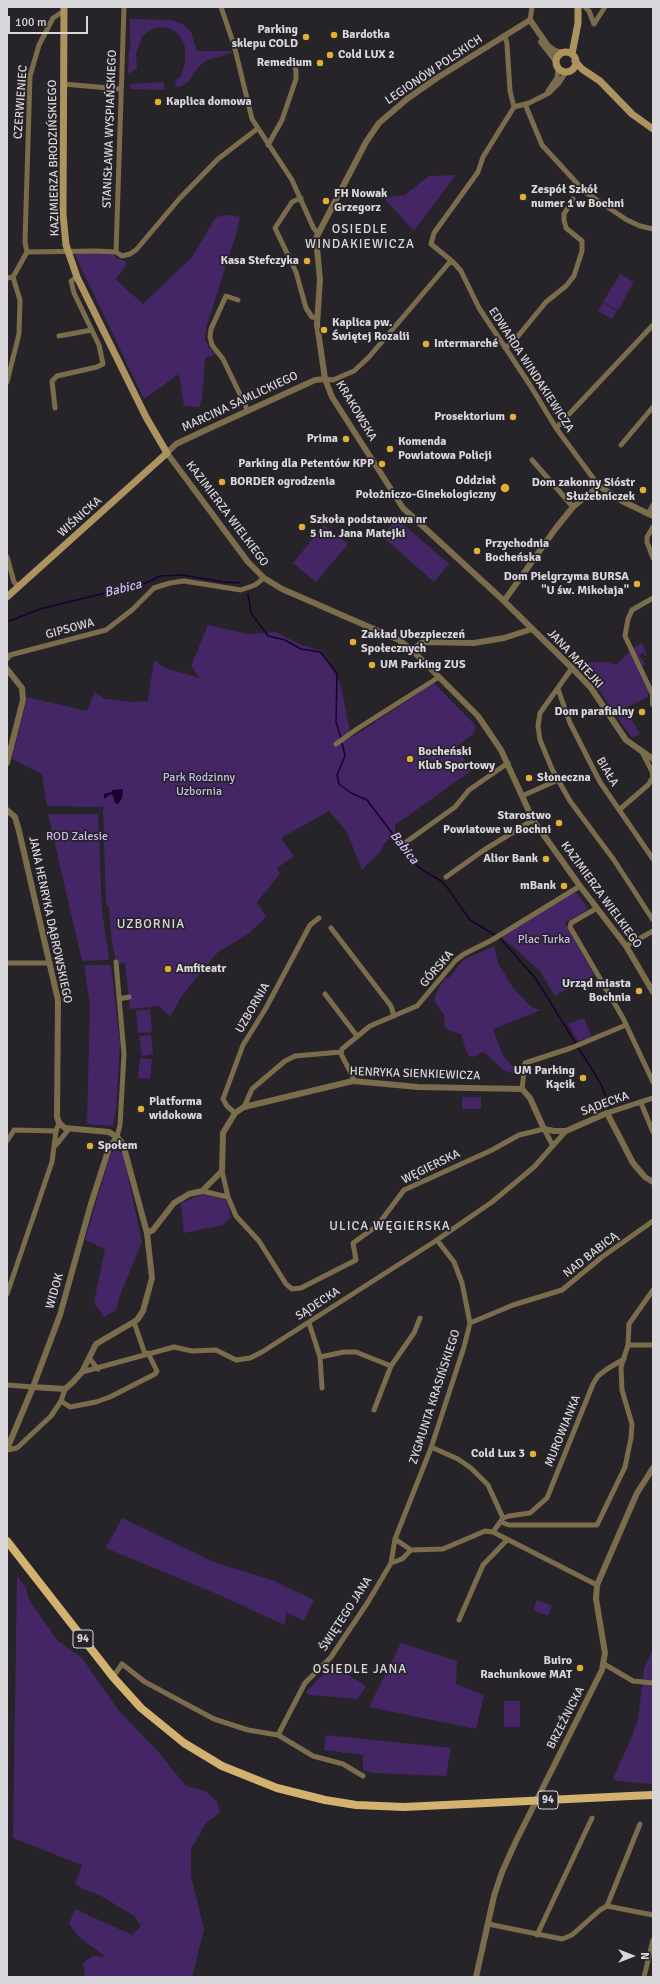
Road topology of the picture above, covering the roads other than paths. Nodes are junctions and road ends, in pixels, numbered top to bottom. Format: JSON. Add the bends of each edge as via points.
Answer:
{"nodes":[{"id":1,"x":124,"y":7,"type":"edge"},
{"id":2,"x":222,"y":7,"type":"edge"},
{"id":3,"x":532,"y":7,"type":"edge"},
{"id":4,"x":585,"y":7,"type":"edge"},
{"id":5,"x":605,"y":7,"type":"edge"},
{"id":6,"x":64,"y":9,"type":"edge"},
{"id":7,"x":578,"y":9,"type":"edge"},
{"id":8,"x":530,"y":20,"type":"junction"},
{"id":9,"x":538,"y":33,"type":"junction"},
{"id":10,"x":505,"y":36,"type":"junction"},
{"id":11,"x":568,"y":55,"type":"junction"},
{"id":12,"x":293,"y":60,"type":"dead end"},
{"id":13,"x":557,"y":64,"type":"junction"},
{"id":14,"x":568,"y":71,"type":"junction"},
{"id":15,"x":64,"y":84,"type":"junction"},
{"id":16,"x":120,"y":89,"type":"junction"},
{"id":17,"x":608,"y":90,"type":"junction"},
{"id":18,"x":541,"y":98,"type":"junction"},
{"id":19,"x":525,"y":104,"type":"junction"},
{"id":20,"x":514,"y":107,"type":"junction"},
{"id":21,"x":257,"y":129,"type":"junction"},
{"id":22,"x":653,"y":129,"type":"edge"},
{"id":23,"x":268,"y":145,"type":"junction"},
{"id":24,"x":301,"y":198,"type":"junction"},
{"id":25,"x":573,"y":199,"type":"dead end"},
{"id":26,"x":653,"y":229,"type":"edge"},
{"id":27,"x":318,"y":234,"type":"junction"},
{"id":28,"x":68,"y":251,"type":"junction"},
{"id":29,"x":27,"y":252,"type":"junction"},
{"id":30,"x":116,"y":252,"type":"junction"},
{"id":31,"x":453,"y":262,"type":"junction"},
{"id":32,"x":13,"y":277,"type":"junction"},
{"id":33,"x":7,"y":278,"type":"edge"},
{"id":34,"x":77,"y":278,"type":"junction"},
{"id":35,"x":238,"y":300,"type":"dead end"},
{"id":36,"x":317,"y":318,"type":"junction"},
{"id":37,"x":653,"y":325,"type":"edge"},
{"id":38,"x":92,"y":330,"type":"junction"},
{"id":39,"x":58,"y":336,"type":"dead end"},
{"id":40,"x":505,"y":348,"type":"junction"},
{"id":41,"x":325,"y":379,"type":"junction"},
{"id":42,"x":7,"y":382,"type":"edge"},
{"id":43,"x":653,"y":407,"type":"edge"},
{"id":44,"x":55,"y":408,"type":"dead end"},
{"id":45,"x":248,"y":411,"type":"junction"},
{"id":46,"x":556,"y":428,"type":"junction"},
{"id":47,"x":621,"y":445,"type":"dead end"},
{"id":48,"x":168,"y":453,"type":"junction"},
{"id":49,"x":532,"y":460,"type":"dead end"},
{"id":50,"x":599,"y":486,"type":"junction"},
{"id":51,"x":653,"y":505,"type":"edge"},
{"id":52,"x":573,"y":507,"type":"junction"},
{"id":53,"x":651,"y":515,"type":"edge"},
{"id":54,"x":653,"y":527,"type":"edge"},
{"id":55,"x":7,"y":557,"type":"edge"},
{"id":56,"x":653,"y":558,"type":"edge"},
{"id":57,"x":264,"y":578,"type":"junction"},
{"id":58,"x":19,"y":587,"type":"junction"},
{"id":59,"x":7,"y":597,"type":"edge"},
{"id":60,"x":653,"y":598,"type":"edge"},
{"id":61,"x":504,"y":601,"type":"junction"},
{"id":62,"x":532,"y":629,"type":"junction"},
{"id":63,"x":412,"y":650,"type":"junction"},
{"id":64,"x":7,"y":659,"type":"edge"},
{"id":65,"x":572,"y":668,"type":"junction"},
{"id":66,"x":7,"y":669,"type":"edge"},
{"id":67,"x":439,"y":677,"type":"junction"},
{"id":68,"x":558,"y":689,"type":"junction"},
{"id":69,"x":653,"y":692,"type":"edge"},
{"id":70,"x":653,"y":704,"type":"edge"},
{"id":71,"x":337,"y":743,"type":"dead end"},
{"id":72,"x":642,"y":752,"type":"junction"},
{"id":73,"x":653,"y":759,"type":"edge"},
{"id":74,"x":508,"y":762,"type":"junction"},
{"id":75,"x":7,"y":763,"type":"edge"},
{"id":76,"x":558,"y":780,"type":"junction"},
{"id":77,"x":522,"y":796,"type":"junction"},
{"id":78,"x":7,"y":810,"type":"edge"},
{"id":79,"x":619,"y":810,"type":"junction"},
{"id":80,"x":533,"y":820,"type":"junction"},
{"id":81,"x":402,"y":845,"type":"dead end"},
{"id":82,"x":653,"y":859,"type":"edge"},
{"id":83,"x":446,"y":876,"type":"dead end"},
{"id":84,"x":580,"y":886,"type":"junction"},
{"id":85,"x":597,"y":908,"type":"junction"},
{"id":86,"x":319,"y":918,"type":"dead end"},
{"id":87,"x":653,"y":920,"type":"edge"},
{"id":88,"x":331,"y":928,"type":"dead end"},
{"id":89,"x":653,"y":930,"type":"edge"},
{"id":90,"x":626,"y":946,"type":"junction"},
{"id":91,"x":116,"y":962,"type":"dead end"},
{"id":92,"x":7,"y":963,"type":"edge"},
{"id":93,"x":50,"y":963,"type":"junction"},
{"id":94,"x":653,"y":992,"type":"edge"},
{"id":95,"x":325,"y":994,"type":"dead end"},
{"id":96,"x":130,"y":996,"type":"dead end"},
{"id":97,"x":119,"y":999,"type":"junction"},
{"id":98,"x":394,"y":1016,"type":"junction"},
{"id":99,"x":626,"y":1025,"type":"junction"},
{"id":100,"x":357,"y":1036,"type":"junction"},
{"id":101,"x":342,"y":1052,"type":"junction"},
{"id":102,"x":353,"y":1081,"type":"junction"},
{"id":103,"x":653,"y":1082,"type":"edge"},
{"id":104,"x":522,"y":1089,"type":"junction"},
{"id":105,"x":653,"y":1098,"type":"edge"},
{"id":106,"x":641,"y":1103,"type":"junction"},
{"id":107,"x":244,"y":1107,"type":"junction"},
{"id":108,"x":235,"y":1112,"type":"junction"},
{"id":109,"x":607,"y":1113,"type":"junction"},
{"id":110,"x":59,"y":1123,"type":"junction"},
{"id":111,"x":544,"y":1129,"type":"junction"},
{"id":112,"x":69,"y":1130,"type":"junction"},
{"id":113,"x":56,"y":1131,"type":"junction"},
{"id":114,"x":566,"y":1131,"type":"junction"},
{"id":115,"x":653,"y":1132,"type":"edge"},
{"id":116,"x":117,"y":1137,"type":"junction"},
{"id":117,"x":7,"y":1140,"type":"edge"},
{"id":118,"x":56,"y":1145,"type":"junction"},
{"id":119,"x":553,"y":1146,"type":"junction"},
{"id":120,"x":222,"y":1171,"type":"junction"},
{"id":121,"x":653,"y":1182,"type":"edge"},
{"id":122,"x":202,"y":1191,"type":"junction"},
{"id":123,"x":228,"y":1197,"type":"junction"},
{"id":124,"x":653,"y":1221,"type":"edge"},
{"id":125,"x":147,"y":1234,"type":"junction"},
{"id":126,"x":437,"y":1240,"type":"junction"},
{"id":127,"x":653,"y":1290,"type":"edge"},
{"id":128,"x":7,"y":1294,"type":"edge"},
{"id":129,"x":420,"y":1318,"type":"dead end"},
{"id":130,"x":134,"y":1322,"type":"junction"},
{"id":131,"x":309,"y":1323,"type":"junction"},
{"id":132,"x":470,"y":1323,"type":"junction"},
{"id":133,"x":628,"y":1345,"type":"junction"},
{"id":134,"x":653,"y":1345,"type":"edge"},
{"id":135,"x":147,"y":1354,"type":"junction"},
{"id":136,"x":320,"y":1357,"type":"junction"},
{"id":137,"x":89,"y":1358,"type":"junction"},
{"id":138,"x":624,"y":1359,"type":"junction"},
{"id":139,"x":391,"y":1366,"type":"junction"},
{"id":140,"x":98,"y":1369,"type":"junction"},
{"id":141,"x":82,"y":1372,"type":"junction"},
{"id":142,"x":7,"y":1385,"type":"edge"},
{"id":143,"x":34,"y":1387,"type":"junction"},
{"id":144,"x":322,"y":1388,"type":"dead end"},
{"id":145,"x":65,"y":1389,"type":"junction"},
{"id":146,"x":61,"y":1401,"type":"junction"},
{"id":147,"x":374,"y":1410,"type":"dead end"},
{"id":148,"x":431,"y":1446,"type":"junction"},
{"id":149,"x":7,"y":1450,"type":"edge"},
{"id":150,"x":653,"y":1468,"type":"edge"},
{"id":151,"x":502,"y":1520,"type":"junction"},
{"id":152,"x":493,"y":1532,"type":"junction"},
{"id":153,"x":395,"y":1539,"type":"junction"},
{"id":154,"x":7,"y":1540,"type":"edge"},
{"id":155,"x":507,"y":1540,"type":"junction"},
{"id":156,"x":411,"y":1550,"type":"junction"},
{"id":157,"x":391,"y":1563,"type":"junction"},
{"id":158,"x":597,"y":1585,"type":"junction"},
{"id":159,"x":459,"y":1620,"type":"dead end"},
{"id":160,"x":604,"y":1664,"type":"junction"},
{"id":161,"x":113,"y":1677,"type":"junction"},
{"id":162,"x":653,"y":1683,"type":"edge"},
{"id":163,"x":278,"y":1735,"type":"junction"},
{"id":164,"x":363,"y":1776,"type":"dead end"},
{"id":165,"x":653,"y":1795,"type":"edge"},
{"id":166,"x":592,"y":1818,"type":"dead end"},
{"id":167,"x":640,"y":1824,"type":"dead end"},
{"id":168,"x":608,"y":1906,"type":"junction"},
{"id":169,"x":653,"y":1915,"type":"edge"},
{"id":170,"x":488,"y":1924,"type":"junction"},
{"id":171,"x":537,"y":1935,"type":"junction"},
{"id":172,"x":653,"y":1940,"type":"edge"},
{"id":173,"x":476,"y":1977,"type":"edge"},
{"id":174,"x":644,"y":1977,"type":"edge"}],
"edges":[{"from":1,"to":16,"type":"street","name":"STANISŁAWA WYSPIAŃSKIEGO"},
{"from":2,"to":21,"type":"street","via":[[252,119]]},
{"from":3,"to":8,"type":"street"},
{"from":4,"to":5,"type":"street","via":[[594,24]]},
{"from":6,"to":15,"type":"main road","name":"KAZIMIERZA BRODZIŃSKIEGO"},
{"from":6,"to":29,"type":"street","name":"CZERWIENIEC","via":[[53,18],[39,45],[30,76],[25,242]]},
{"from":7,"to":11,"type":"main road","via":[[577,34]]},
{"from":8,"to":9,"type":"street"},
{"from":8,"to":10,"type":"street","name":"LEGIONÓW POLSKICH"},
{"from":9,"to":11,"type":"street","via":[[552,50]]},
{"from":9,"to":13,"type":"street","via":[[543,46]]},
{"from":10,"to":20,"type":"street"},
{"from":10,"to":27,"type":"street","name":"LEGIONÓW POLSKICH","via":[[437,78],[379,123],[372,131]]},
{"from":11,"to":13,"type":"main road"},
{"from":11,"to":14,"type":"main road","via":[[575,66]]},
{"from":11,"to":17,"type":"main road"},
{"from":12,"to":23,"type":"street","via":[[296,79],[282,120]]},
{"from":13,"to":14,"type":"main road"},
{"from":13,"to":18,"type":"street","via":[[556,82]]},
{"from":14,"to":17,"type":"main road","via":[[580,72]]},
{"from":14,"to":18,"type":"street","via":[[555,88]]},
{"from":15,"to":16,"type":"street"},
{"from":15,"to":28,"type":"main road","name":"KAZIMIERZA BRODZIŃSKIEGO","via":[[63,214]]},
{"from":16,"to":30,"type":"street","name":"STANISŁAWA WYSPIAŃSKIEGO"},
{"from":17,"to":22,"type":"main road","via":[[632,114]]},
{"from":18,"to":19,"type":"street"},
{"from":19,"to":20,"type":"street"},
{"from":19,"to":26,"type":"street","via":[[542,145],[585,192],[627,220]]},
{"from":20,"to":31,"type":"street","name":"EDWARDA WINDAKIEWICZA","via":[[483,157],[478,172],[431,237],[431,244]]},
{"from":21,"to":23,"type":"street"},
{"from":21,"to":30,"type":"street","via":[[218,159],[180,198],[136,250],[126,256]]},
{"from":23,"to":24,"type":"street"},
{"from":24,"to":27,"type":"street"},
{"from":24,"to":36,"type":"street","via":[[292,202],[275,228],[296,272],[306,308],[312,317]]},
{"from":25,"to":40,"type":"street","via":[[564,214],[564,220],[566,228],[582,241],[582,251],[574,276],[546,302],[514,341]]},
{"from":27,"to":36,"type":"street","name":"KRAKOWSKA","via":[[316,242],[320,280]]},
{"from":28,"to":29,"type":"street"},
{"from":28,"to":30,"type":"street"},
{"from":28,"to":34,"type":"main road","name":"KAZIMIERZA BRODZIŃSKIEGO"},
{"from":29,"to":32,"type":"street"},
{"from":31,"to":40,"type":"street","name":"EDWARDA WINDAKIEWICZA","via":[[461,271],[479,308]]},
{"from":31,"to":41,"type":"street","via":[[449,263],[369,357],[354,371],[333,380]]},
{"from":32,"to":33,"type":"street"},
{"from":32,"to":42,"type":"street","via":[[20,300],[19,334]]},
{"from":34,"to":38,"type":"street","via":[[71,281],[74,293]]},
{"from":34,"to":48,"type":"main road","name":"KAZIMIERZA BRODZIŃSKIEGO","via":[[146,417]]},
{"from":35,"to":45,"type":"street","via":[[226,296],[211,328],[210,337]]},
{"from":36,"to":41,"type":"street","name":"KRAKOWSKA"},
{"from":37,"to":46,"type":"street"},
{"from":38,"to":39,"type":"street"},
{"from":38,"to":44,"type":"street","via":[[101,351],[103,364],[57,376],[52,381]]},
{"from":40,"to":46,"type":"street","name":"EDWARDA WINDAKIEWICZA"},
{"from":41,"to":45,"type":"street","name":"MARCINA SAMLICKIEGO","via":[[315,380]]},
{"from":41,"to":61,"type":"street","name":"KRAKOWSKA","via":[[332,397],[403,508]]},
{"from":43,"to":47,"type":"street"},
{"from":45,"to":48,"type":"street","name":"MARCINA SAMLICKIEGO","via":[[176,444]]},
{"from":46,"to":50,"type":"street","name":"EDWARDA WINDAKIEWICZA"},
{"from":48,"to":57,"type":"street","name":"KAZIMIERZA WIELKIEGO","via":[[248,562]]},
{"from":48,"to":58,"type":"main road","name":"WIŚNICKA"},
{"from":49,"to":52,"type":"street"},
{"from":50,"to":52,"type":"street"},
{"from":50,"to":53,"type":"street"},
{"from":51,"to":53,"type":"street"},
{"from":52,"to":61,"type":"street"},
{"from":54,"to":56,"type":"street","via":[[647,542]]},
{"from":55,"to":58,"type":"street","via":[[14,582]]},
{"from":57,"to":63,"type":"street","name":"KAZIMIERZA WIELKIEGO","via":[[282,589],[388,634]]},
{"from":57,"to":64,"type":"street","name":"GIPSOWA","via":[[255,585],[241,590],[184,581],[154,588],[132,610],[106,630],[10,655]]},
{"from":58,"to":59,"type":"main road","name":"WIŚNICKA"},
{"from":60,"to":69,"type":"street","via":[[629,614],[625,636]]},
{"from":61,"to":62,"type":"street","name":"KRAKOWSKA"},
{"from":62,"to":63,"type":"street","name":"JANA MATEJKI","via":[[504,638],[474,643],[423,642]]},
{"from":62,"to":65,"type":"street","name":"JANA MATEJKI"},
{"from":63,"to":67,"type":"street","name":"KAZIMIERZA WIELKIEGO"},
{"from":65,"to":68,"type":"street"},
{"from":65,"to":72,"type":"street","name":"JANA MATEJKI","via":[[591,688],[621,733]]},
{"from":66,"to":75,"type":"street","via":[[22,688],[23,700]]},
{"from":67,"to":71,"type":"street"},
{"from":67,"to":74,"type":"street","name":"KAZIMIERZA WIELKIEGO","via":[[484,724]]},
{"from":68,"to":76,"type":"street","via":[[540,713],[538,726],[544,752]]},
{"from":68,"to":79,"type":"street","name":"BIAŁA","via":[[570,723],[587,758]]},
{"from":69,"to":70,"type":"street"},
{"from":72,"to":73,"type":"street","name":"JANA MATEJKI"},
{"from":72,"to":79,"type":"street","via":[[653,777],[648,785]]},
{"from":74,"to":77,"type":"street","name":"KAZIMIERZA WIELKIEGO"},
{"from":74,"to":81,"type":"street","via":[[469,790],[454,807]]},
{"from":76,"to":77,"type":"street"},
{"from":76,"to":87,"type":"street"},
{"from":77,"to":80,"type":"street","name":"KAZIMIERZA WIELKIEGO"},
{"from":78,"to":93,"type":"street","name":"JANA HENRYKA DĄBROWSKIEGO","via":[[15,817],[19,831]]},
{"from":79,"to":82,"type":"street","name":"BIAŁA"},
{"from":80,"to":83,"type":"street"},
{"from":80,"to":84,"type":"street","name":"KAZIMIERZA WIELKIEGO"},
{"from":84,"to":85,"type":"street","name":"KAZIMIERZA WIELKIEGO"},
{"from":84,"to":98,"type":"street","name":"GÓRSKA","via":[[456,960],[417,1006]]},
{"from":85,"to":90,"type":"street","name":"KAZIMIERZA WIELKIEGO"},
{"from":85,"to":99,"type":"street","via":[[569,926]]},
{"from":86,"to":108,"type":"street","name":"UZBORNIA","via":[[310,925],[266,1008],[243,1045],[223,1099]]},
{"from":88,"to":98,"type":"street","via":[[391,1006]]},
{"from":89,"to":90,"type":"street"},
{"from":90,"to":94,"type":"street","name":"KAZIMIERZA WIELKIEGO"},
{"from":91,"to":97,"type":"street"},
{"from":92,"to":93,"type":"street"},
{"from":93,"to":110,"type":"street","name":"JANA HENRYKA DĄBROWSKIEGO","via":[[58,1000]]},
{"from":95,"to":100,"type":"street"},
{"from":96,"to":97,"type":"street"},
{"from":97,"to":116,"type":"street","via":[[124,1054]]},
{"from":98,"to":100,"type":"street","name":"GÓRSKA","via":[[370,1026]]},
{"from":99,"to":103,"type":"street"},
{"from":99,"to":104,"type":"street","via":[[574,1047],[525,1063]]},
{"from":100,"to":101,"type":"street","name":"GÓRSKA","via":[[342,1049]]},
{"from":101,"to":102,"type":"street"},
{"from":101,"to":107,"type":"street","via":[[294,1056],[252,1089]]},
{"from":102,"to":104,"type":"street","name":"HENRYKA SIENKIEWICZA"},
{"from":102,"to":107,"type":"street","name":"HENRYKA SIENKIEWICZA"},
{"from":104,"to":111,"type":"street","via":[[530,1098]]},
{"from":105,"to":106,"type":"street","name":"SĄDECKA"},
{"from":106,"to":109,"type":"street","name":"SĄDECKA"},
{"from":106,"to":115,"type":"street"},
{"from":107,"to":108,"type":"street","name":"HENRYKA SIENKIEWICZA"},
{"from":108,"to":120,"type":"street","via":[[223,1134]]},
{"from":109,"to":114,"type":"street","name":"SĄDECKA"},
{"from":109,"to":121,"type":"street","via":[[633,1163]]},
{"from":110,"to":112,"type":"street"},
{"from":110,"to":113,"type":"street","name":"JANA HENRYKA DĄBROWSKIEGO"},
{"from":111,"to":114,"type":"street","name":"SĄDECKA"},
{"from":111,"to":119,"type":"street"},
{"from":111,"to":123,"type":"street","name":"WĘGIERSKA","via":[[519,1135],[404,1190],[377,1226],[353,1243],[356,1260],[301,1288],[292,1289],[286,1284],[259,1241],[236,1216]]},
{"from":112,"to":116,"type":"street","via":[[104,1131]]},
{"from":112,"to":118,"type":"street"},
{"from":113,"to":117,"type":"street","via":[[14,1130]]},
{"from":113,"to":118,"type":"street","name":"JANA HENRYKA DĄBROWSKIEGO"},
{"from":114,"to":119,"type":"street","name":"SĄDECKA"},
{"from":116,"to":125,"type":"street","via":[[123,1144]]},
{"from":116,"to":143,"type":"street","name":"WIDOK","via":[[107,1153],[60,1315]]},
{"from":118,"to":128,"type":"street","name":"JANA HENRYKA DĄBROWSKIEGO"},
{"from":119,"to":126,"type":"street","name":"SĄDECKA","via":[[518,1182]]},
{"from":120,"to":122,"type":"street"},
{"from":120,"to":123,"type":"street","name":"WĘGIERSKA"},
{"from":122,"to":123,"type":"street"},
{"from":122,"to":125,"type":"street","via":[[174,1202],[153,1230]]},
{"from":124,"to":132,"type":"street","name":"NAD BABICĄ","via":[[602,1257],[562,1290],[513,1305]]},
{"from":125,"to":130,"type":"street","via":[[152,1278],[143,1311]]},
{"from":126,"to":131,"type":"street","name":"SĄDECKA"},
{"from":126,"to":132,"type":"street","name":"ZYGMUNTA KRASIŃSKIEGO","via":[[458,1270]]},
{"from":127,"to":133,"type":"street","via":[[628,1324]]},
{"from":129,"to":139,"type":"street","via":[[414,1333]]},
{"from":130,"to":135,"type":"street"},
{"from":130,"to":137,"type":"street","via":[[96,1344]]},
{"from":131,"to":135,"type":"street","name":"SĄDECKA","via":[[262,1352],[242,1360],[231,1358],[216,1350],[192,1351],[174,1347]]},
{"from":131,"to":136,"type":"street"},
{"from":132,"to":148,"type":"street","name":"ZYGMUNTA KRASIŃSKIEGO"},
{"from":133,"to":134,"type":"street"},
{"from":133,"to":138,"type":"street"},
{"from":135,"to":140,"type":"street","name":"SĄDECKA"},
{"from":135,"to":146,"type":"street","via":[[157,1370],[154,1374],[96,1402],[70,1407]]},
{"from":136,"to":139,"type":"street","via":[[356,1352]]},
{"from":136,"to":144,"type":"street"},
{"from":137,"to":140,"type":"street"},
{"from":137,"to":141,"type":"street"},
{"from":138,"to":151,"type":"street","name":"MUROWIANKA","via":[[607,1368],[593,1384],[547,1498],[530,1513]]},
{"from":138,"to":151,"type":"street","via":[[620,1378],[632,1424],[631,1438],[625,1467],[599,1523],[509,1525]]},
{"from":139,"to":147,"type":"street"},
{"from":140,"to":141,"type":"street","name":"SĄDECKA"},
{"from":141,"to":145,"type":"street"},
{"from":142,"to":143,"type":"street"},
{"from":143,"to":145,"type":"street"},
{"from":143,"to":149,"type":"street","name":"WIDOK"},
{"from":145,"to":146,"type":"street"},
{"from":146,"to":149,"type":"street","via":[[51,1416],[24,1442],[17,1448]]},
{"from":148,"to":151,"type":"street","via":[[471,1468],[488,1485]]},
{"from":148,"to":153,"type":"street","name":"ZYGMUNTA KRASIŃSKIEGO"},
{"from":150,"to":158,"type":"street","name":"BRZEŹNICKA","via":[[637,1493]]},
{"from":151,"to":152,"type":"street"},
{"from":152,"to":155,"type":"street"},
{"from":152,"to":156,"type":"street","via":[[485,1531],[443,1550]]},
{"from":153,"to":156,"type":"street"},
{"from":153,"to":157,"type":"street","name":"ŚWIĘTEGO JANA"},
{"from":154,"to":161,"type":"main road","number":"94"},
{"from":155,"to":158,"type":"street"},
{"from":155,"to":159,"type":"street","via":[[483,1565]]},
{"from":156,"to":157,"type":"street","name":"ŚWIĘTEGO JANA","via":[[402,1559]]},
{"from":157,"to":163,"type":"street","name":"ŚWIĘTEGO JANA","via":[[332,1657],[305,1683]]},
{"from":158,"to":160,"type":"street","name":"BRZEŹNICKA","via":[[596,1599],[605,1647]]},
{"from":160,"to":162,"type":"street","via":[[633,1681]]},
{"from":160,"to":170,"type":"street","name":"BRZEŹNICKA","via":[[516,1841],[500,1878]]},
{"from":161,"to":163,"type":"street","via":[[122,1664],[145,1682],[214,1719],[248,1730]]},
{"from":161,"to":165,"type":"main road","number":"94","bridge":true,"via":[[142,1708],[184,1743],[222,1766],[259,1782],[298,1794],[356,1805],[404,1807]]},
{"from":163,"to":164,"type":"street","via":[[313,1756],[343,1764]]},
{"from":166,"to":171,"type":"street"},
{"from":167,"to":168,"type":"street"},
{"from":168,"to":169,"type":"street"},
{"from":168,"to":171,"type":"street","via":[[567,1938],[555,1939]]},
{"from":170,"to":171,"type":"street"},
{"from":170,"to":173,"type":"street","name":"BRZEŹNICKA"},
{"from":172,"to":174,"type":"street"}]}
